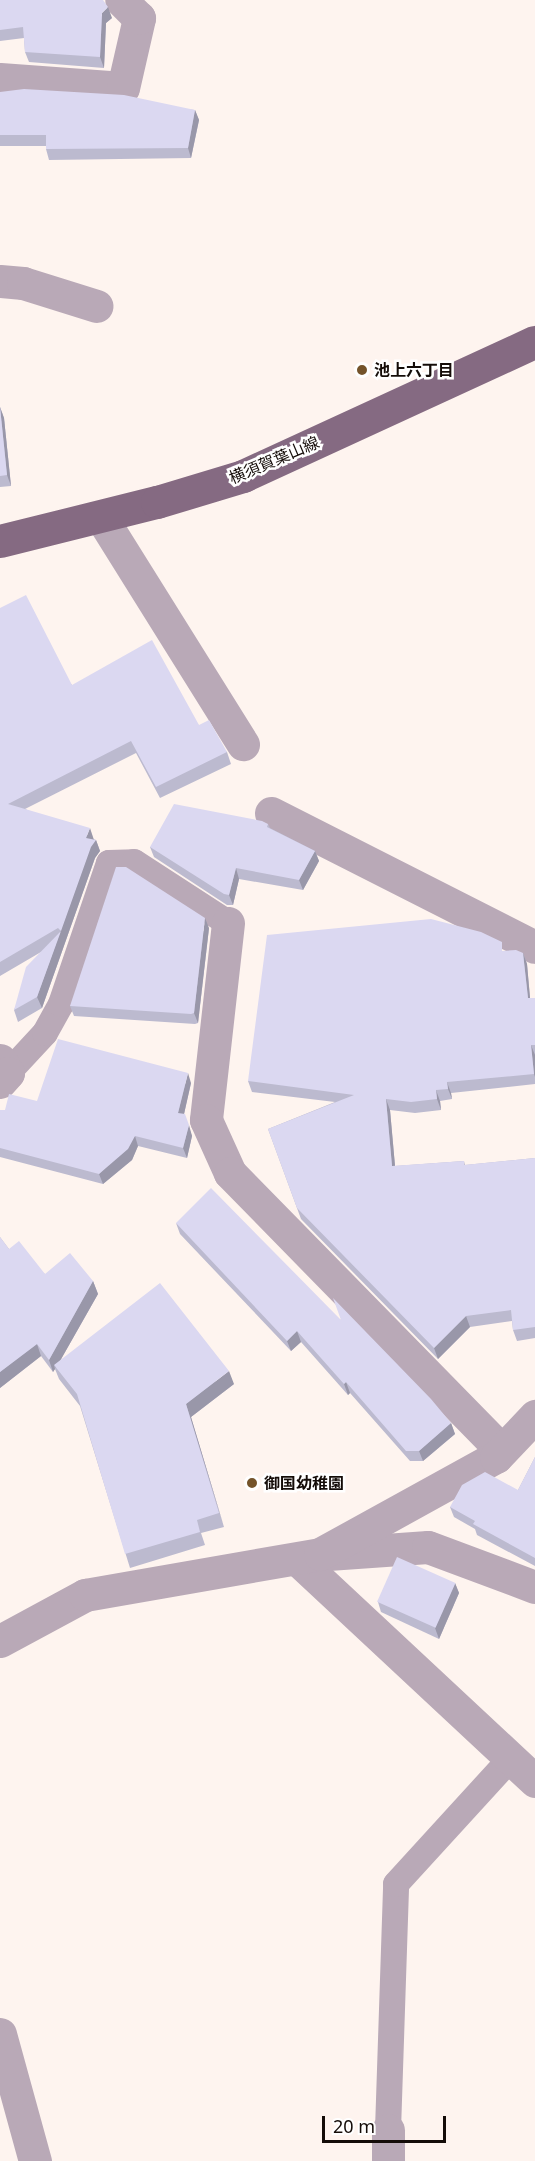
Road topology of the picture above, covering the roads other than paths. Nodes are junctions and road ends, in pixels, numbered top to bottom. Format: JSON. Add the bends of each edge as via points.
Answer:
{"nodes":[{"id":1,"x":121,"y":0,"type":"edge"},
{"id":2,"x":0,"y":79,"type":"edge"},
{"id":3,"x":0,"y":281,"type":"edge"},
{"id":4,"x":97,"y":306,"type":"dead end"},
{"id":5,"x":535,"y":342,"type":"edge"},
{"id":6,"x":101,"y":517,"type":"junction"},
{"id":7,"x":0,"y":542,"type":"edge"},
{"id":8,"x":243,"y":744,"type":"dead end"},
{"id":9,"x":271,"y":813,"type":"dead end"},
{"id":10,"x":228,"y":923,"type":"joint"},
{"id":11,"x":535,"y":947,"type":"edge"},
{"id":12,"x":3,"y":1071,"type":"edge"},
{"id":13,"x":535,"y":1416,"type":"edge"},
{"id":14,"x":501,"y":1450,"type":"junction"},
{"id":15,"x":309,"y":1557,"type":"junction"},
{"id":16,"x":535,"y":1587,"type":"edge"},
{"id":17,"x":0,"y":1641,"type":"edge"},
{"id":18,"x":510,"y":1759,"type":"junction"},
{"id":19,"x":535,"y":1781,"type":"edge"},
{"id":20,"x":0,"y":2034,"type":"edge"},
{"id":21,"x":388,"y":2146,"type":"edge"},
{"id":22,"x":35,"y":2161,"type":"edge"}],
"edges":[{"from":1,"to":2,"type":"street","via":[[138,18],[123,88]]},
{"from":3,"to":4,"type":"street","via":[[23,283]]},
{"from":5,"to":6,"type":"main road","name":"横須賀葉山線","via":[[243,476]]},
{"from":6,"to":7,"type":"main road","name":"横須賀葉山線"},
{"from":6,"to":8,"type":"street"},
{"from":9,"to":11,"type":"street"},
{"from":10,"to":12,"type":"lane","via":[[134,862],[109,863],[61,1004],[45,1033]]},
{"from":10,"to":14,"type":"street","via":[[206,1120],[230,1173]]},
{"from":13,"to":14,"type":"street"},
{"from":14,"to":15,"type":"street","via":[[496,1457]]},
{"from":15,"to":16,"type":"street","via":[[428,1547]]},
{"from":15,"to":17,"type":"street","via":[[85,1595]]},
{"from":15,"to":18,"type":"street"},
{"from":18,"to":19,"type":"street"},
{"from":18,"to":21,"type":"lane","via":[[396,1884]]},
{"from":20,"to":22,"type":"street"}]}
